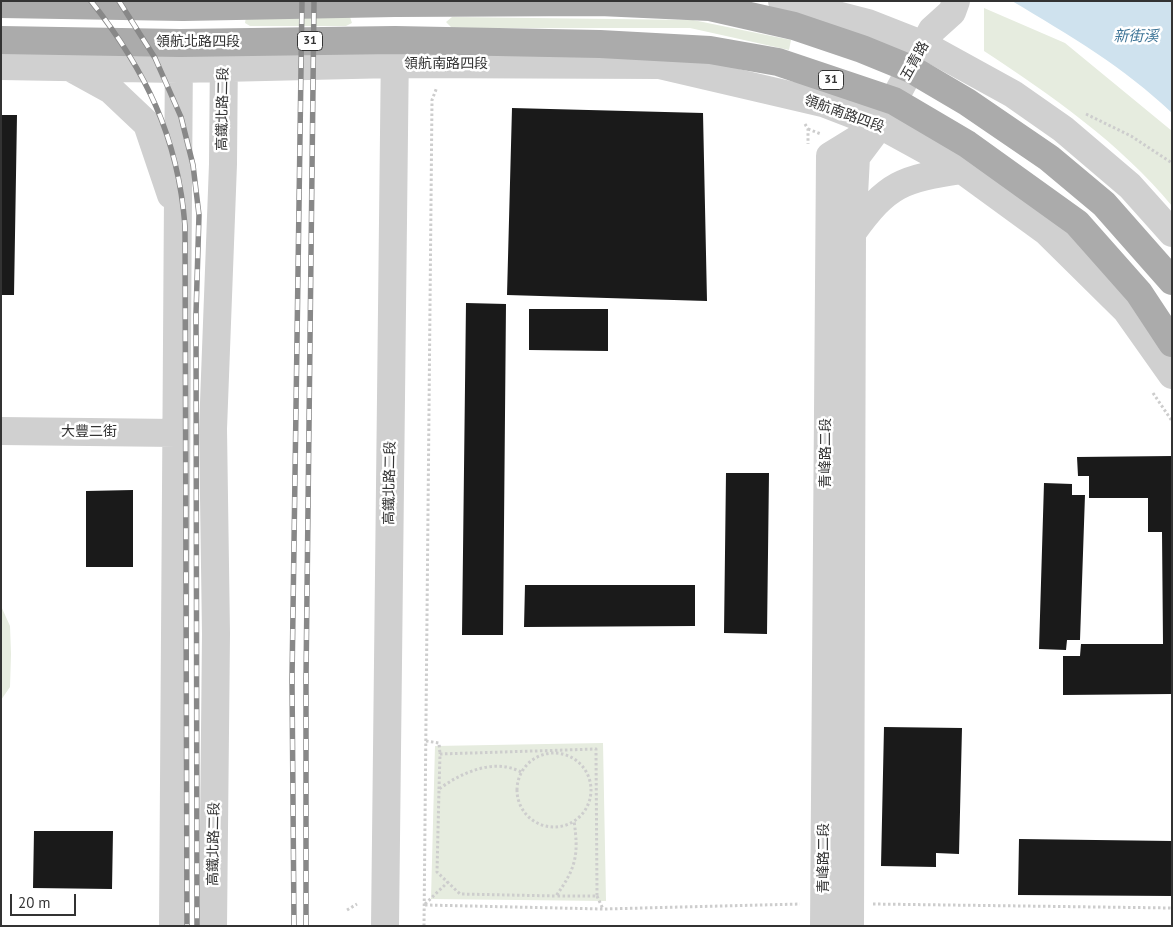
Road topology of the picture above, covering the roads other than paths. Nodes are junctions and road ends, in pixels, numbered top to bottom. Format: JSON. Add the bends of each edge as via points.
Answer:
{"nodes":[{"id":1,"x":782,"y":1,"type":"edge"},
{"id":2,"x":956,"y":1,"type":"edge"},
{"id":3,"x":395,"y":2,"type":"edge"},
{"id":4,"x":1,"y":4,"type":"edge"},
{"id":5,"x":183,"y":4,"type":"edge"},
{"id":6,"x":223,"y":4,"type":"edge"},
{"id":7,"x":1,"y":40,"type":"edge"},
{"id":8,"x":924,"y":45,"type":"junction"},
{"id":9,"x":395,"y":52,"type":"junction"},
{"id":10,"x":224,"y":55,"type":"junction"},
{"id":11,"x":179,"y":56,"type":"junction"},
{"id":12,"x":1,"y":66,"type":"edge"},
{"id":13,"x":68,"y":66,"type":"junction"},
{"id":14,"x":911,"y":69,"type":"junction"},
{"id":15,"x":894,"y":101,"type":"junction"},
{"id":16,"x":880,"y":125,"type":"junction"},
{"id":17,"x":962,"y":170,"type":"junction"},
{"id":18,"x":179,"y":219,"type":"junction"},
{"id":19,"x":852,"y":233,"type":"junction"},
{"id":20,"x":1172,"y":233,"type":"edge"},
{"id":21,"x":1172,"y":281,"type":"edge"},
{"id":22,"x":1172,"y":343,"type":"edge"},
{"id":23,"x":1161,"y":382,"type":"edge"},
{"id":24,"x":1,"y":431,"type":"edge"},
{"id":25,"x":176,"y":433,"type":"junction"},
{"id":26,"x":174,"y":926,"type":"edge"},
{"id":27,"x":213,"y":926,"type":"edge"},
{"id":28,"x":385,"y":926,"type":"edge"},
{"id":29,"x":824,"y":926,"type":"edge"},
{"id":30,"x":850,"y":926,"type":"edge"}],
"edges":[{"from":1,"to":8,"type":"street","via":[[868,23]]},
{"from":2,"to":8,"type":"street","name":"五青路","via":[[952,12],[932,30]]},
{"from":3,"to":6,"type":"main road"},
{"from":3,"to":9,"type":"main road"},
{"from":3,"to":14,"type":"main road","via":[[600,2],[710,8],[794,26]]},
{"from":4,"to":5,"type":"main road"},
{"from":5,"to":6,"type":"main road"},
{"from":5,"to":11,"type":"main road"},
{"from":6,"to":10,"type":"main road"},
{"from":7,"to":11,"type":"main road","name":"領航北路四段"},
{"from":8,"to":14,"type":"street","name":"五青路"},
{"from":8,"to":20,"type":"street","via":[[1013,94],[1063,128],[1130,186]]},
{"from":9,"to":10,"type":"main road","name":"領航北路四段","number":"31"},
{"from":9,"to":15,"type":"main road","name":"領航南路四段","number":"31","via":[[600,44],[710,50],[778,62]]},
{"from":9,"to":16,"type":"street","name":"領航南路四段","number":"31","via":[[660,65],[823,103]]},
{"from":9,"to":28,"type":"street","name":"高鐵北路二段"},
{"from":10,"to":11,"type":"main road","name":"領航北路四段","number":"31"},
{"from":10,"to":27,"type":"street","name":"高鐵北路二段","via":[[213,429],[216,634]]},
{"from":11,"to":13,"type":"street","name":"領航北路四段"},
{"from":11,"to":18,"type":"street"},
{"from":12,"to":13,"type":"street","name":"領航北路四段"},
{"from":13,"to":18,"type":"street","via":[[111,90],[147,124]]},
{"from":14,"to":15,"type":"street","name":"五青路"},
{"from":14,"to":21,"type":"main road","via":[[967,102],[1049,158],[1104,204]]},
{"from":15,"to":16,"type":"street","name":"五青路"},
{"from":15,"to":22,"type":"main road","name":"領航南路四段","number":"31","via":[[967,144],[1077,223],[1139,293]]},
{"from":16,"to":17,"type":"street","name":"領航南路四段","number":"31"},
{"from":16,"to":19,"type":"street","name":"青峰路二段","via":[[856,157]]},
{"from":16,"to":29,"type":"street","name":"青峰路二段","via":[[830,156]]},
{"from":17,"to":19,"type":"street","via":[[922,176],[897,185],[872,206]]},
{"from":17,"to":23,"type":"street","name":"領航南路四段","number":"31","via":[[1047,232],[1126,310]]},
{"from":18,"to":25,"type":"street"},
{"from":19,"to":30,"type":"street","name":"青峰路二段"},
{"from":24,"to":25,"type":"street","name":"大豐二街"},
{"from":25,"to":26,"type":"street"}]}
